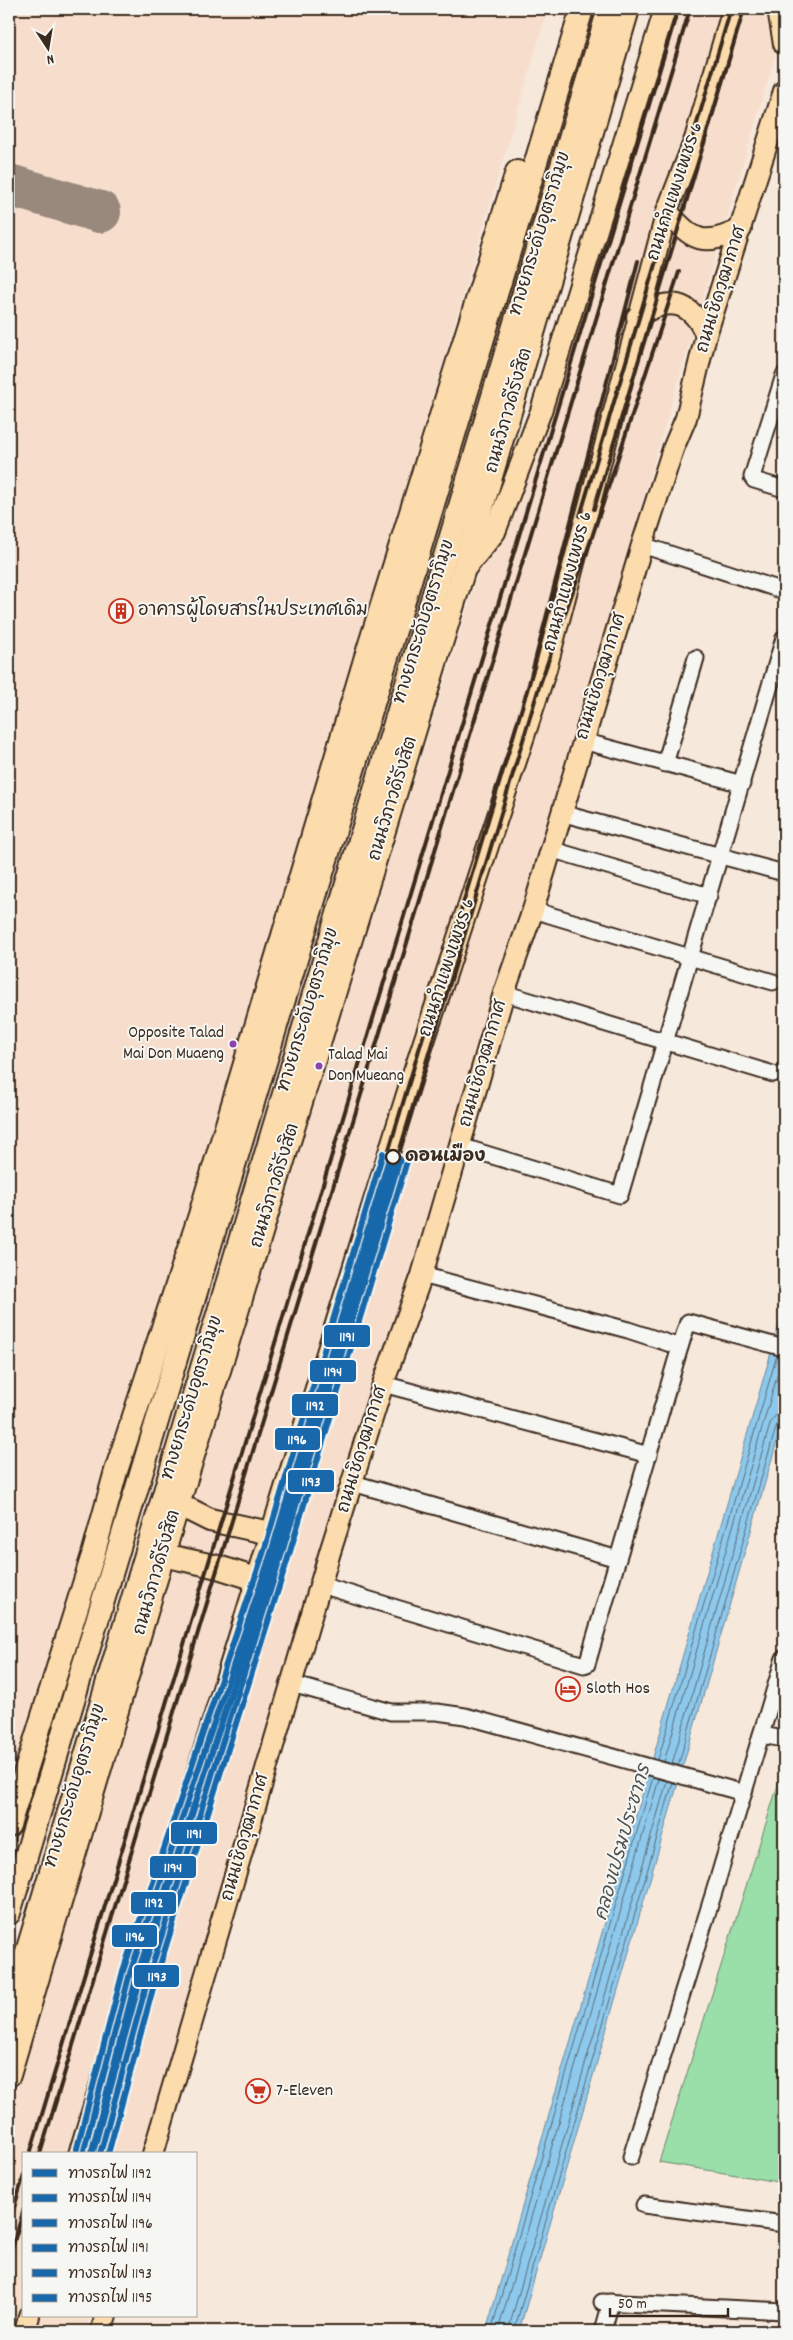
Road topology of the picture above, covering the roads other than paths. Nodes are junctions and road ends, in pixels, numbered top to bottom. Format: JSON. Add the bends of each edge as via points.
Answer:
{"nodes":[{"id":1,"x":569,"y":9,"type":"edge"},
{"id":2,"x":582,"y":9,"type":"edge"},
{"id":3,"x":609,"y":9,"type":"edge"},
{"id":4,"x":628,"y":9,"type":"edge"},
{"id":5,"x":665,"y":9,"type":"edge"},
{"id":6,"x":733,"y":9,"type":"edge"},
{"id":7,"x":778,"y":9,"type":"edge"},
{"id":8,"x":784,"y":44,"type":"edge"},
{"id":9,"x":784,"y":91,"type":"edge"},
{"id":10,"x":667,"y":211,"type":"junction"},
{"id":11,"x":741,"y":229,"type":"junction"},
{"id":12,"x":637,"y":317,"type":"junction"},
{"id":13,"x":706,"y":335,"type":"junction"},
{"id":14,"x":784,"y":375,"type":"edge"},
{"id":15,"x":784,"y":490,"type":"edge"},
{"id":16,"x":642,"y":545,"type":"junction"},
{"id":17,"x":463,"y":572,"type":"junction"},
{"id":18,"x":784,"y":591,"type":"edge"},
{"id":19,"x":784,"y":638,"type":"edge"},
{"id":20,"x":696,"y":658,"type":"dead end"},
{"id":21,"x":583,"y":741,"type":"junction"},
{"id":22,"x":666,"y":764,"type":"junction"},
{"id":23,"x":742,"y":784,"type":"junction"},
{"id":24,"x":561,"y":812,"type":"junction"},
{"id":25,"x":550,"y":849,"type":"junction"},
{"id":26,"x":720,"y":857,"type":"junction"},
{"id":27,"x":784,"y":873,"type":"edge"},
{"id":28,"x":709,"y":896,"type":"junction"},
{"id":29,"x":533,"y":910,"type":"junction"},
{"id":30,"x":690,"y":958,"type":"junction"},
{"id":31,"x":773,"y":982,"type":"dead end"},
{"id":32,"x":504,"y":993,"type":"junction"},
{"id":33,"x":666,"y":1040,"type":"junction"},
{"id":34,"x":773,"y":1074,"type":"dead end"},
{"id":35,"x":460,"y":1146,"type":"junction"},
{"id":36,"x":422,"y":1275,"type":"junction"},
{"id":37,"x":680,"y":1347,"type":"junction"},
{"id":38,"x":784,"y":1348,"type":"edge"},
{"id":39,"x":384,"y":1384,"type":"junction"},
{"id":40,"x":648,"y":1455,"type":"junction"},
{"id":41,"x":353,"y":1483,"type":"junction"},
{"id":42,"x":177,"y":1508,"type":"junction"},
{"id":43,"x":270,"y":1533,"type":"junction"},
{"id":44,"x":164,"y":1555,"type":"junction"},
{"id":45,"x":618,"y":1559,"type":"junction"},
{"id":46,"x":256,"y":1578,"type":"junction"},
{"id":47,"x":321,"y":1585,"type":"junction"},
{"id":48,"x":784,"y":1658,"type":"edge"},
{"id":49,"x":292,"y":1684,"type":"junction"},
{"id":50,"x":778,"y":1704,"type":"edge"},
{"id":51,"x":761,"y":1734,"type":"junction"},
{"id":52,"x":784,"y":1739,"type":"edge"},
{"id":53,"x":744,"y":1793,"type":"junction"},
{"id":54,"x":9,"y":1825,"type":"edge"},
{"id":55,"x":9,"y":1913,"type":"edge"},
{"id":56,"x":9,"y":2012,"type":"edge"},
{"id":57,"x":9,"y":2075,"type":"edge"},
{"id":58,"x":80,"y":2152,"type":"edge"},
{"id":59,"x":154,"y":2152,"type":"edge"},
{"id":60,"x":631,"y":2157,"type":"dead end"},
{"id":61,"x":644,"y":2205,"type":"dead end"},
{"id":62,"x":784,"y":2224,"type":"edge"},
{"id":63,"x":784,"y":2311,"type":"edge"},
{"id":64,"x":28,"y":2318,"type":"edge"},
{"id":65,"x":105,"y":2318,"type":"edge"},
{"id":66,"x":25,"y":2331,"type":"edge"},
{"id":67,"x":101,"y":2331,"type":"edge"},
{"id":68,"x":602,"y":2331,"type":"edge"}],
"edges":[{"from":1,"to":54,"type":"highway","via":[[365,660],[200,1215],[116,1471]]},
{"from":2,"to":55,"type":"highway","name":"ทางยกระดับอุตราภิมุข"},
{"from":3,"to":56,"type":"highway","name":"ทางยกระดับอุตราภิมุข"},
{"from":4,"to":17,"type":"highway","name":"ถนนวิภาวดีรังสิต"},
{"from":5,"to":17,"type":"main road","via":[[541,411],[495,532]]},
{"from":6,"to":10,"type":"main road","name":"ถนนกำแพงเพชร 6","via":[[695,139]]},
{"from":7,"to":8,"type":"main road"},
{"from":9,"to":11,"type":"main road","name":"ถนนเชิดวุฒากาศ"},
{"from":10,"to":11,"type":"main road","via":[[684,232],[706,241]]},
{"from":10,"to":12,"type":"main road","name":"ถนนกำแพงเพชร 6"},
{"from":11,"to":13,"type":"main road","name":"ถนนเชิดวุฒากาศ"},
{"from":12,"to":13,"type":"main road","via":[[652,308],[678,305],[699,319]]},
{"from":12,"to":43,"type":"main road","name":"ถนนกำแพงเพชร 6","via":[[546,668],[412,1078]]},
{"from":13,"to":16,"type":"main road","name":"ถนนเชิดวุฒากาศ","via":[[686,418]]},
{"from":14,"to":15,"type":"street","via":[[752,477]]},
{"from":16,"to":18,"type":"street"},
{"from":16,"to":21,"type":"main road","name":"ถนนเชิดวุฒากาศ"},
{"from":17,"to":42,"type":"highway","name":"ถนนวิภาวดีรังสิต"},
{"from":19,"to":23,"type":"street"},
{"from":20,"to":22,"type":"street"},
{"from":21,"to":22,"type":"street"},
{"from":21,"to":24,"type":"main road","name":"ถนนเชิดวุฒากาศ"},
{"from":22,"to":23,"type":"street"},
{"from":23,"to":26,"type":"street"},
{"from":24,"to":25,"type":"main road","name":"ถนนเชิดวุฒากาศ"},
{"from":24,"to":26,"type":"street"},
{"from":25,"to":28,"type":"street"},
{"from":25,"to":29,"type":"main road","name":"ถนนเชิดวุฒากาศ"},
{"from":26,"to":27,"type":"street"},
{"from":26,"to":28,"type":"street"},
{"from":28,"to":30,"type":"street"},
{"from":29,"to":30,"type":"street"},
{"from":29,"to":32,"type":"main road","name":"ถนนเชิดวุฒากาศ"},
{"from":30,"to":31,"type":"street"},
{"from":30,"to":33,"type":"street"},
{"from":32,"to":33,"type":"street"},
{"from":32,"to":35,"type":"main road","name":"ถนนเชิดวุฒากาศ"},
{"from":33,"to":34,"type":"street"},
{"from":33,"to":35,"type":"street","via":[[620,1194]]},
{"from":35,"to":36,"type":"main road","name":"ถนนเชิดวุฒากาศ"},
{"from":36,"to":37,"type":"street"},
{"from":36,"to":39,"type":"main road","name":"ถนนเชิดวุฒากาศ"},
{"from":37,"to":38,"type":"street","via":[[688,1322]]},
{"from":37,"to":40,"type":"street"},
{"from":39,"to":40,"type":"street"},
{"from":39,"to":41,"type":"main road","name":"ถนนเชิดวุฒากาศ"},
{"from":40,"to":45,"type":"street"},
{"from":41,"to":45,"type":"street"},
{"from":41,"to":47,"type":"main road","name":"ถนนเชิดวุฒากาศ"},
{"from":42,"to":43,"type":"highway","via":[[190,1510],[210,1520]]},
{"from":42,"to":44,"type":"highway","name":"ถนนวิภาวดีรังสิต"},
{"from":43,"to":46,"type":"main road","name":"ถนนกำแพงเพชร 6"},
{"from":44,"to":46,"type":"highway"},
{"from":44,"to":57,"type":"highway","name":"ถนนวิภาวดีรังสิต"},
{"from":45,"to":47,"type":"street","via":[[587,1664],[584,1665]]},
{"from":46,"to":58,"type":"main road","name":"ถนนกำแพงเพชร 6"},
{"from":47,"to":49,"type":"main road","name":"ถนนเชิดวุฒากาศ"},
{"from":48,"to":50,"type":"street"},
{"from":49,"to":53,"type":"street","via":[[392,1712],[465,1716]]},
{"from":49,"to":59,"type":"main road","name":"ถนนเชิดวุฒากาศ"},
{"from":50,"to":51,"type":"street"},
{"from":51,"to":52,"type":"street"},
{"from":51,"to":53,"type":"street"},
{"from":53,"to":60,"type":"street"},
{"from":61,"to":62,"type":"street"},
{"from":63,"to":68,"type":"street","via":[[606,2302]]},
{"from":64,"to":66,"type":"main road"},
{"from":65,"to":67,"type":"main road"}]}
